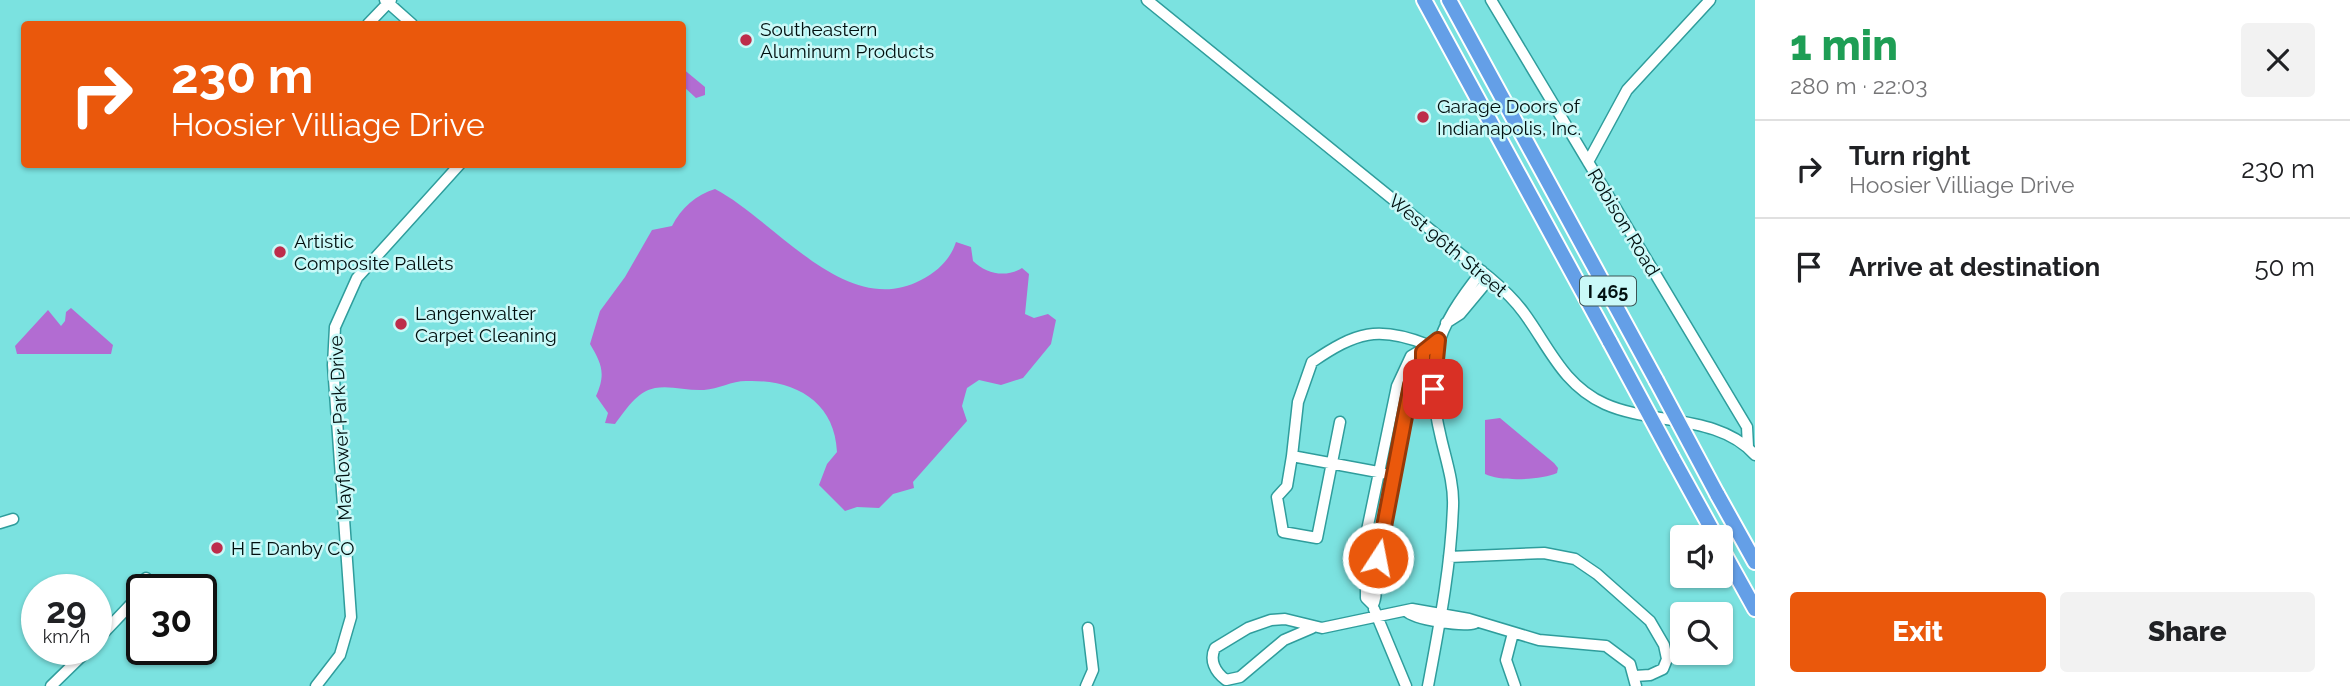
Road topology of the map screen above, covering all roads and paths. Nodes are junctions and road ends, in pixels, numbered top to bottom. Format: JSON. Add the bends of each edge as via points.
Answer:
{"nodes":[{"id":1,"x":1147,"y":0,"type":"edge"},
{"id":2,"x":1424,"y":0,"type":"edge"},
{"id":3,"x":1449,"y":0,"type":"edge"},
{"id":4,"x":1491,"y":0,"type":"edge"},
{"id":5,"x":1710,"y":0,"type":"edge"},
{"id":6,"x":388,"y":1,"type":"edge"},
{"id":7,"x":371,"y":21,"type":"edge"},
{"id":8,"x":409,"y":21,"type":"edge"},
{"id":9,"x":1588,"y":162,"type":"junction"},
{"id":10,"x":456,"y":168,"type":"edge"},
{"id":11,"x":1486,"y":274,"type":"junction"},
{"id":12,"x":1430,"y":346,"type":"junction"},
{"id":13,"x":1340,"y":422,"type":"dead end"},
{"id":14,"x":1751,"y":451,"type":"edge"},
{"id":15,"x":1293,"y":456,"type":"junction"},
{"id":16,"x":1332,"y":464,"type":"junction"},
{"id":17,"x":1378,"y":473,"type":"junction"},
{"id":18,"x":1394,"y":475,"type":"junction"},
{"id":19,"x":13,"y":519,"type":"dead end"},
{"id":20,"x":0,"y":523,"type":"edge"},
{"id":21,"x":1709,"y":525,"type":"edge"},
{"id":22,"x":1448,"y":557,"type":"junction"},
{"id":23,"x":1755,"y":562,"type":"edge"},
{"id":24,"x":1733,"y":569,"type":"edge"},
{"id":25,"x":126,"y":609,"type":"edge"},
{"id":26,"x":1755,"y":609,"type":"edge"},
{"id":27,"x":1374,"y":610,"type":"junction"},
{"id":28,"x":1440,"y":617,"type":"junction"},
{"id":29,"x":112,"y":624,"type":"edge"},
{"id":30,"x":1088,"y":628,"type":"dead end"},
{"id":31,"x":1312,"y":628,"type":"junction"},
{"id":32,"x":1513,"y":633,"type":"junction"},
{"id":33,"x":73,"y":665,"type":"edge"},
{"id":34,"x":1635,"y":681,"type":"edge"},
{"id":35,"x":51,"y":686,"type":"edge"},
{"id":36,"x":316,"y":686,"type":"edge"},
{"id":37,"x":1086,"y":686,"type":"edge"},
{"id":38,"x":1406,"y":686,"type":"edge"},
{"id":39,"x":1429,"y":686,"type":"edge"},
{"id":40,"x":1515,"y":686,"type":"edge"}],
"edges":[{"from":1,"to":11,"type":"street","name":"West 96th Street"},
{"from":2,"to":21,"type":"highway","number":"I 465","bridge":true},
{"from":3,"to":23,"type":"highway","number":"I 465","bridge":true},
{"from":4,"to":9,"type":"street","name":"Robison Road"},
{"from":5,"to":9,"type":"street","via":[[1627,90]]},
{"from":6,"to":7,"type":"street"},
{"from":6,"to":8,"type":"street"},
{"from":9,"to":14,"type":"street","name":"Robison Road","via":[[1747,427]]},
{"from":10,"to":36,"type":"street","name":"Mayflower Park Drive","via":[[376,255],[345,299],[335,327],[333,365],[351,617],[343,649]]},
{"from":11,"to":12,"type":"street","via":[[1460,314],[1446,323]]},
{"from":11,"to":14,"type":"street","name":"West 96th Street","via":[[1525,314],[1552,360],[1587,394],[1626,411],[1696,424]]},
{"from":12,"to":15,"type":"street","via":[[1385,331],[1362,335],[1312,362],[1298,402]]},
{"from":12,"to":17,"type":"street","via":[[1411,356],[1397,386]]},
{"from":12,"to":18,"type":"street","via":[[1411,385]]},
{"from":12,"to":22,"type":"street","via":[[1433,389],[1452,487]]},
{"from":13,"to":16,"type":"street"},
{"from":15,"to":16,"type":"street"},
{"from":15,"to":16,"type":"street","via":[[1287,486],[1277,497],[1283,532],[1317,538]]},
{"from":16,"to":17,"type":"street"},
{"from":17,"to":18,"type":"street"},
{"from":17,"to":27,"type":"street","via":[[1364,562],[1366,598]]},
{"from":18,"to":27,"type":"street","via":[[1376,570]]},
{"from":19,"to":20,"type":"street"},
{"from":22,"to":28,"type":"street"},
{"from":22,"to":34,"type":"street","via":[[1556,554],[1587,566],[1660,633],[1667,659],[1663,669]]},
{"from":24,"to":26,"type":"highway"},
{"from":25,"to":29,"type":"street"},
{"from":27,"to":28,"type":"street","via":[[1412,609]]},
{"from":27,"to":31,"type":"street","via":[[1326,628]]},
{"from":27,"to":38,"type":"street"},
{"from":28,"to":32,"type":"street"},
{"from":28,"to":39,"type":"street"},
{"from":30,"to":37,"type":"street","via":[[1093,670]]},
{"from":31,"to":31,"type":"street","via":[[1285,619],[1255,625],[1215,648],[1215,668],[1226,680],[1237,679],[1284,640]]},
{"from":32,"to":34,"type":"street","via":[[1606,646],[1625,658]]},
{"from":32,"to":40,"type":"street","via":[[1506,660]]},
{"from":33,"to":35,"type":"street"}]}
